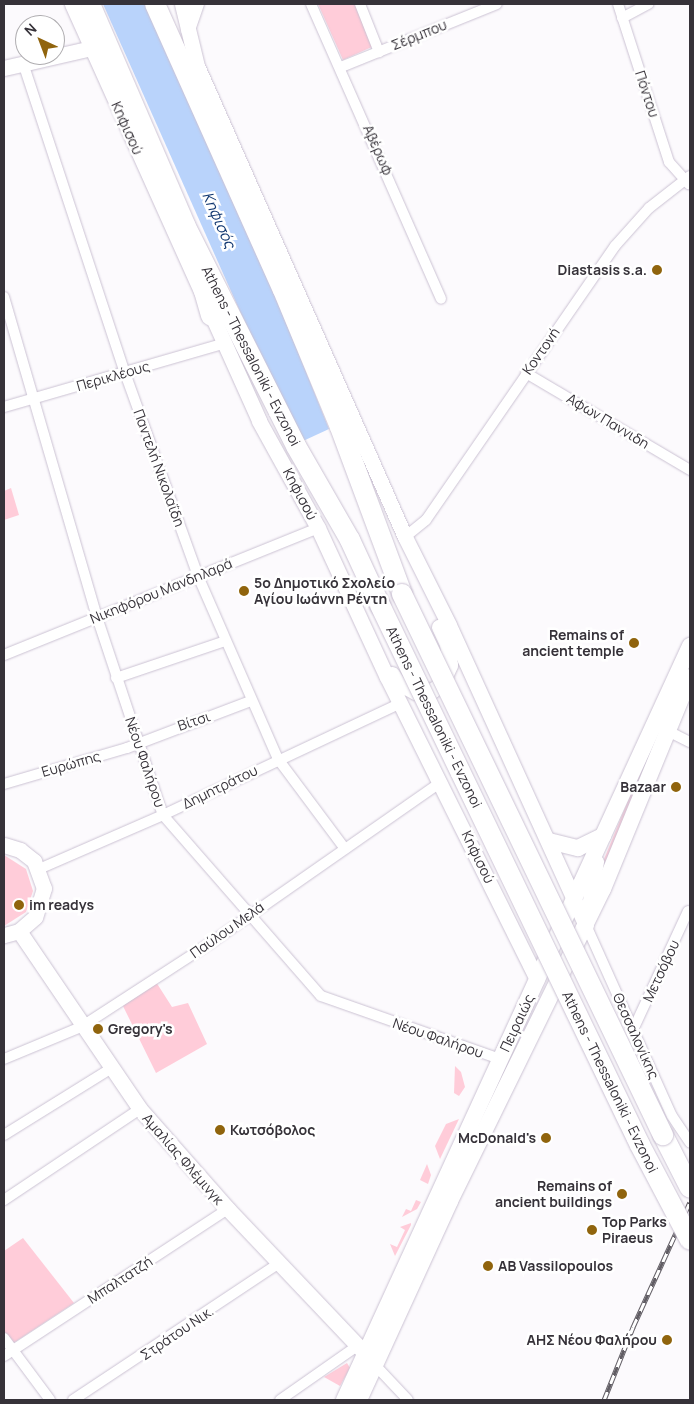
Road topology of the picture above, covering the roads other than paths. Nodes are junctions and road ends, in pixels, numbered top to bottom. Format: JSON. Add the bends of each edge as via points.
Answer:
{"nodes":[{"id":1,"x":72,"y":4,"type":"edge"},
{"id":2,"x":90,"y":4,"type":"edge"},
{"id":3,"x":155,"y":4,"type":"edge"},
{"id":4,"x":168,"y":4,"type":"edge"},
{"id":5,"x":182,"y":4,"type":"edge"},
{"id":6,"x":197,"y":4,"type":"edge"},
{"id":7,"x":311,"y":4,"type":"edge"},
{"id":8,"x":360,"y":4,"type":"edge"},
{"id":9,"x":497,"y":4,"type":"edge"},
{"id":10,"x":618,"y":4,"type":"edge"},
{"id":11,"x":648,"y":4,"type":"edge"},
{"id":12,"x":622,"y":18,"type":"junction"},
{"id":13,"x":188,"y":30,"type":"junction"},
{"id":14,"x":91,"y":48,"type":"junction"},
{"id":15,"x":379,"y":52,"type":"junction"},
{"id":16,"x":65,"y":54,"type":"edge"},
{"id":17,"x":24,"y":65,"type":"edge"},
{"id":18,"x":197,"y":66,"type":"junction"},
{"id":19,"x":341,"y":67,"type":"junction"},
{"id":20,"x":688,"y":180,"type":"edge"},
{"id":21,"x":185,"y":225,"type":"junction"},
{"id":22,"x":4,"y":297,"type":"edge"},
{"id":23,"x":441,"y":299,"type":"dead end"},
{"id":24,"x":306,"y":314,"type":"junction"},
{"id":25,"x":211,"y":315,"type":"junction"},
{"id":26,"x":222,"y":344,"type":"junction"},
{"id":27,"x":125,"y":373,"type":"junction"},
{"id":28,"x":526,"y":373,"type":"junction"},
{"id":29,"x":31,"y":399,"type":"junction"},
{"id":30,"x":4,"y":407,"type":"edge"},
{"id":31,"x":340,"y":427,"type":"junction"},
{"id":32,"x":690,"y":470,"type":"edge"},
{"id":33,"x":318,"y":528,"type":"junction"},
{"id":34,"x":405,"y":537,"type":"junction"},
{"id":35,"x":198,"y":576,"type":"junction"},
{"id":36,"x":97,"y":618,"type":"junction"},
{"id":37,"x":366,"y":630,"type":"junction"},
{"id":38,"x":225,"y":641,"type":"junction"},
{"id":39,"x":690,"y":646,"type":"edge"},
{"id":40,"x":4,"y":655,"type":"edge"},
{"id":41,"x":690,"y":677,"type":"edge"},
{"id":42,"x":116,"y":678,"type":"junction"},
{"id":43,"x":251,"y":701,"type":"junction"},
{"id":44,"x":401,"y":703,"type":"junction"},
{"id":45,"x":666,"y":730,"type":"junction"},
{"id":46,"x":690,"y":742,"type":"edge"},
{"id":47,"x":138,"y":743,"type":"junction"},
{"id":48,"x":278,"y":759,"type":"junction"},
{"id":49,"x":440,"y":782,"type":"junction"},
{"id":50,"x":4,"y":784,"type":"edge"},
{"id":51,"x":163,"y":815,"type":"junction"},
{"id":52,"x":603,"y":836,"type":"junction"},
{"id":53,"x":549,"y":841,"type":"junction"},
{"id":54,"x":4,"y":845,"type":"edge"},
{"id":55,"x":345,"y":849,"type":"junction"},
{"id":56,"x":39,"y":869,"type":"junction"},
{"id":57,"x":575,"y":898,"type":"junction"},
{"id":58,"x":688,"y":911,"type":"dead end"},
{"id":59,"x":248,"y":915,"type":"junction"},
{"id":60,"x":586,"y":925,"type":"junction"},
{"id":61,"x":19,"y":931,"type":"junction"},
{"id":62,"x":4,"y":935,"type":"edge"},
{"id":63,"x":537,"y":979,"type":"junction"},
{"id":64,"x":81,"y":1027,"type":"junction"},
{"id":65,"x":633,"y":1030,"type":"junction"},
{"id":66,"x":4,"y":1059,"type":"edge"},
{"id":67,"x":500,"y":1059,"type":"junction"},
{"id":68,"x":110,"y":1068,"type":"junction"},
{"id":69,"x":140,"y":1109,"type":"junction"},
{"id":70,"x":4,"y":1135,"type":"edge"},
{"id":71,"x":690,"y":1143,"type":"edge"},
{"id":72,"x":690,"y":1188,"type":"edge"},
{"id":73,"x":4,"y":1200,"type":"edge"},
{"id":74,"x":228,"y":1209,"type":"junction"},
{"id":75,"x":690,"y":1240,"type":"edge"},
{"id":76,"x":279,"y":1263,"type":"junction"},
{"id":77,"x":4,"y":1338,"type":"edge"},
{"id":78,"x":13,"y":1350,"type":"junction"},
{"id":79,"x":366,"y":1355,"type":"junction"},
{"id":80,"x":4,"y":1356,"type":"edge"},
{"id":81,"x":50,"y":1400,"type":"edge"},
{"id":82,"x":73,"y":1400,"type":"edge"},
{"id":83,"x":280,"y":1400,"type":"edge"},
{"id":84,"x":344,"y":1400,"type":"edge"},
{"id":85,"x":359,"y":1400,"type":"edge"},
{"id":86,"x":408,"y":1400,"type":"edge"}],
"edges":[{"from":1,"to":14,"type":"main road","name":"Κηφισού"},
{"from":2,"to":21,"type":"highway","name":"Athens - Thessaloniki - Evzonoi"},
{"from":3,"to":31,"type":"highway","name":"Athens - Thessaloniki - Evzonoi"},
{"from":4,"to":18,"type":"highway"},
{"from":5,"to":13,"type":"main road"},
{"from":6,"to":13,"type":"street"},
{"from":7,"to":19,"type":"street","name":"Αβέρωφ"},
{"from":8,"to":15,"type":"street"},
{"from":9,"to":15,"type":"street","name":"Σέρμπου"},
{"from":10,"to":12,"type":"street","name":"Πόντου"},
{"from":11,"to":12,"type":"street"},
{"from":12,"to":20,"type":"street","name":"Πόντου","via":[[669,162]]},
{"from":13,"to":18,"type":"main road"},
{"from":14,"to":16,"type":"main road"},
{"from":14,"to":25,"type":"main road","name":"Κηφισού"},
{"from":15,"to":19,"type":"street","name":"Σέρμπου"},
{"from":17,"to":27,"type":"street","name":"Παντελή Νικολαΐδη"},
{"from":18,"to":24,"type":"main road"},
{"from":19,"to":23,"type":"street","name":"Αβέρωφ"},
{"from":20,"to":28,"type":"street","name":"Κοντονή","via":[[649,208],[624,235]]},
{"from":21,"to":25,"type":"highway"},
{"from":21,"to":75,"type":"highway","name":"Athens - Thessaloniki - Evzonoi","bridge":true,"via":[[296,446],[350,540],[640,1145]]},
{"from":22,"to":29,"type":"street","name":"Νέου Φαλήρου"},
{"from":24,"to":31,"type":"highway","via":[[337,400]]},
{"from":24,"to":34,"type":"main road"},
{"from":25,"to":26,"type":"main road","name":"Κηφισού"},
{"from":26,"to":27,"type":"street","name":"Περικλέους"},
{"from":26,"to":33,"type":"main road","name":"Κηφισού","via":[[259,421]]},
{"from":27,"to":29,"type":"street","name":"Περικλέους"},
{"from":27,"to":35,"type":"street","name":"Παντελή Νικολαΐδη"},
{"from":28,"to":32,"type":"street","name":"Αφων Παννιδη"},
{"from":28,"to":34,"type":"street","name":"Κοντονή","via":[[426,520]]},
{"from":29,"to":30,"type":"street","name":"Περικλέους"},
{"from":29,"to":36,"type":"street","name":"Νέου Φαλήρου"},
{"from":31,"to":72,"type":"highway","name":"Athens - Thessaloniki - Evzonoi","bridge":true,"via":[[402,594]]},
{"from":33,"to":35,"type":"street","name":"Νικηφόρου Μανδηλαρά"},
{"from":33,"to":37,"type":"main road","name":"Κηφισού"},
{"from":34,"to":37,"type":"main road","via":[[414,568],[447,644],[450,666],[447,675],[433,690],[415,692],[406,689],[398,683]]},
{"from":34,"to":53,"type":"main road"},
{"from":35,"to":36,"type":"street","name":"Νικηφόρου Μανδηλαρά"},
{"from":35,"to":38,"type":"street","name":"Παντελή Νικολαΐδη"},
{"from":36,"to":40,"type":"street","name":"Νικηφόρου Μανδηλαρά"},
{"from":36,"to":42,"type":"street","name":"Νέου Φαλήρου"},
{"from":37,"to":44,"type":"main road","name":"Κηφισού"},
{"from":38,"to":42,"type":"street"},
{"from":38,"to":43,"type":"street","name":"Παντελή Νικολαΐδη"},
{"from":39,"to":52,"type":"main road","name":"Πειραιώς"},
{"from":41,"to":45,"type":"main road","name":"Πειραιώς"},
{"from":42,"to":47,"type":"street","name":"Νέου Φαλήρου"},
{"from":43,"to":47,"type":"street","name":"Βίτσι"},
{"from":43,"to":48,"type":"street","name":"Παντελή Νικολαΐδη"},
{"from":44,"to":48,"type":"street","name":"Δημητράτου"},
{"from":44,"to":49,"type":"main road","name":"Κηφισού"},
{"from":45,"to":46,"type":"street"},
{"from":45,"to":60,"type":"main road","name":"Πειραιώς","via":[[629,829]]},
{"from":47,"to":50,"type":"street","name":"Ευρώπης"},
{"from":47,"to":51,"type":"street","name":"Νέου Φαλήρου"},
{"from":48,"to":51,"type":"street","name":"Δημητράτου"},
{"from":48,"to":55,"type":"street","name":"Παντελή Νικολαΐδη"},
{"from":49,"to":55,"type":"street","name":"Παύλου Μελά"},
{"from":49,"to":63,"type":"main road","name":"Κηφισού"},
{"from":51,"to":56,"type":"street","name":"Δημητράτου"},
{"from":51,"to":59,"type":"street","name":"Νέου Φαλήρου"},
{"from":52,"to":53,"type":"main road","via":[[578,848]]},
{"from":52,"to":57,"type":"main road","name":"Πειραιώς"},
{"from":52,"to":60,"type":"street","via":[[604,844],[592,875]]},
{"from":53,"to":57,"type":"main road"},
{"from":54,"to":56,"type":"main road","via":[[27,855]]},
{"from":55,"to":59,"type":"street","name":"Παύλου Μελά"},
{"from":56,"to":61,"type":"main road","via":[[44,888],[42,903],[35,917]]},
{"from":57,"to":60,"type":"main road"},
{"from":57,"to":63,"type":"main road","name":"Πειραιώς"},
{"from":58,"to":65,"type":"street","name":"Μετσόβου"},
{"from":59,"to":64,"type":"street","name":"Παύλου Μελά"},
{"from":59,"to":67,"type":"street","name":"Νέου Φαλήρου","via":[[321,996]]},
{"from":60,"to":65,"type":"street","name":"Θεσσαλονίκης"},
{"from":60,"to":79,"type":"main road","name":"Πειραιώς","via":[[450,1201]]},
{"from":61,"to":62,"type":"main road"},
{"from":61,"to":64,"type":"main road","name":"Αμαλίας Φλέμινγκ"},
{"from":63,"to":67,"type":"main road","name":"Πειραιώς"},
{"from":64,"to":66,"type":"street","name":"Παύλου Μελά"},
{"from":64,"to":68,"type":"main road","name":"Αμαλίας Φλέμινγκ"},
{"from":65,"to":71,"type":"street","name":"Θεσσαλονίκης","via":[[672,1116]]},
{"from":67,"to":79,"type":"main road","name":"Πειραιώς"},
{"from":68,"to":69,"type":"main road","name":"Αμαλίας Φλέμινγκ"},
{"from":68,"to":70,"type":"street"},
{"from":69,"to":73,"type":"street"},
{"from":69,"to":74,"type":"main road","name":"Αμαλίας Φλέμινγκ"},
{"from":74,"to":76,"type":"main road","name":"Αμαλίας Φλέμινγκ"},
{"from":74,"to":78,"type":"street","name":"Μπαλτατζή"},
{"from":76,"to":79,"type":"main road","name":"Αμαλίας Φλέμινγκ"},
{"from":76,"to":82,"type":"street","name":"Στράτου Νικ."},
{"from":77,"to":78,"type":"street"},
{"from":78,"to":80,"type":"street","name":"Μπαλτατζή"},
{"from":78,"to":81,"type":"street"},
{"from":79,"to":83,"type":"street"},
{"from":79,"to":84,"type":"main road","name":"Πειραιώς"},
{"from":79,"to":85,"type":"main road","name":"Πειραιώς"},
{"from":79,"to":86,"type":"street"}]}
